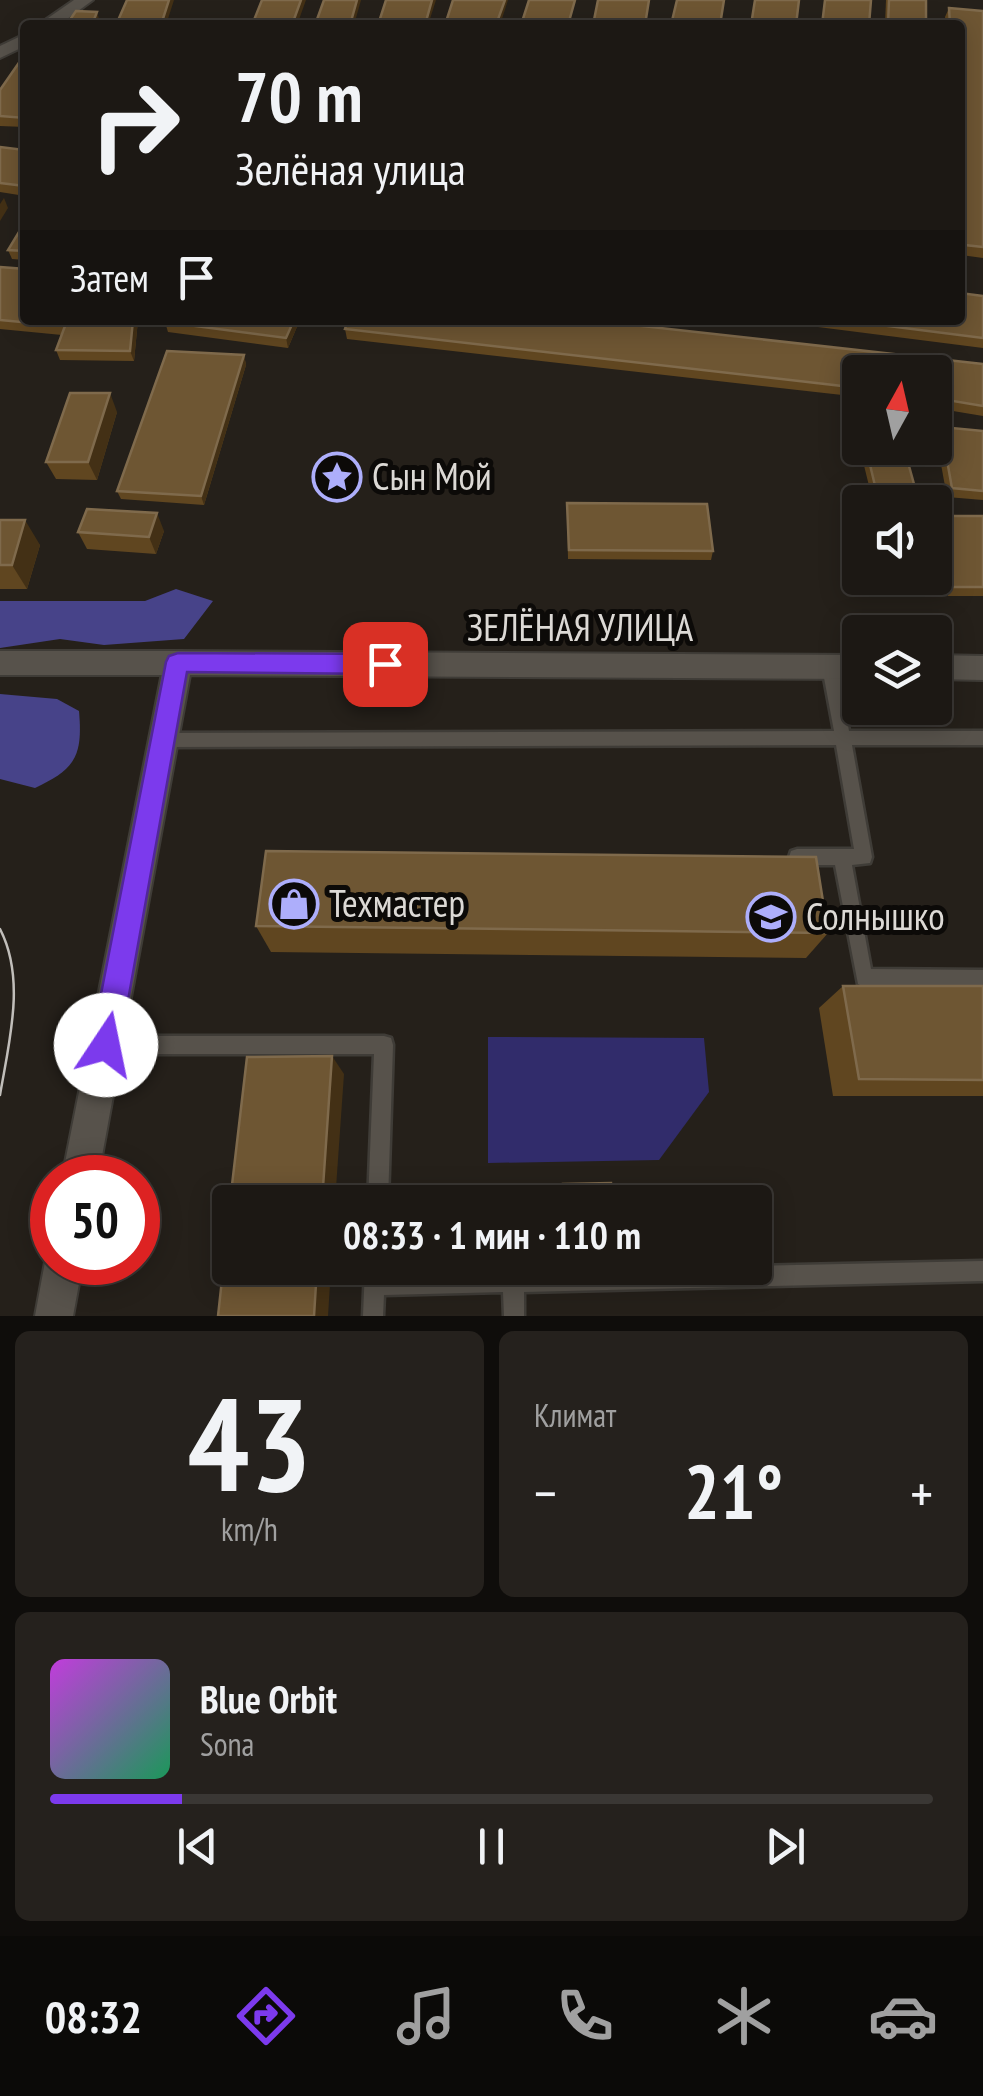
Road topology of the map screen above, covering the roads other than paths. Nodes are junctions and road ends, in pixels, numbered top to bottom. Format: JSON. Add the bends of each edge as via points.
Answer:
{"nodes":[{"id":1,"x":86,"y":0,"type":"edge"},
{"id":2,"x":55,"y":20,"type":"edge"},
{"id":3,"x":178,"y":662,"type":"junction"},
{"id":4,"x":0,"y":663,"type":"edge"},
{"id":5,"x":830,"y":667,"type":"junction"},
{"id":6,"x":842,"y":667,"type":"edge"},
{"id":7,"x":952,"y":667,"type":"edge"},
{"id":8,"x":983,"y":668,"type":"edge"},
{"id":9,"x":842,"y":737,"type":"junction"},
{"id":10,"x":983,"y":738,"type":"edge"},
{"id":11,"x":163,"y":740,"type":"junction"},
{"id":12,"x":784,"y":857,"type":"edge"},
{"id":13,"x":842,"y":857,"type":"junction"},
{"id":14,"x":983,"y":979,"type":"edge"},
{"id":15,"x":106,"y":1045,"type":"junction"},
{"id":16,"x":84,"y":1155,"type":"edge"},
{"id":17,"x":379,"y":1185,"type":"edge"},
{"id":18,"x":983,"y":1271,"type":"edge"},
{"id":19,"x":772,"y":1276,"type":"edge"},
{"id":20,"x":60,"y":1285,"type":"edge"},
{"id":21,"x":375,"y":1285,"type":"edge"},
{"id":22,"x":513,"y":1285,"type":"edge"},
{"id":23,"x":54,"y":1316,"type":"edge"},
{"id":24,"x":373,"y":1316,"type":"edge"},
{"id":25,"x":514,"y":1316,"type":"edge"}],
"edges":[{"from":1,"to":2,"type":"main road"},
{"from":3,"to":4,"type":"main road","name":"ЗЕЛЁНАЯ УЛИЦА"},
{"from":3,"to":5,"type":"main road","name":"ЗЕЛЁНАЯ УЛИЦА"},
{"from":3,"to":11,"type":"main road"},
{"from":5,"to":6,"type":"main road","name":"ЗЕЛЁНАЯ УЛИЦА"},
{"from":5,"to":9,"type":"lane"},
{"from":7,"to":8,"type":"main road"},
{"from":9,"to":10,"type":"lane"},
{"from":9,"to":11,"type":"lane"},
{"from":9,"to":13,"type":"lane","via":[[864,857]]},
{"from":11,"to":15,"type":"main road"},
{"from":12,"to":13,"type":"lane"},
{"from":13,"to":14,"type":"lane","via":[[864,978]]},
{"from":15,"to":16,"type":"main road"},
{"from":15,"to":17,"type":"lane","via":[[384,1045]]},
{"from":18,"to":19,"type":"lane"},
{"from":20,"to":23,"type":"main road"},
{"from":21,"to":24,"type":"lane"},
{"from":22,"to":25,"type":"lane"}]}
